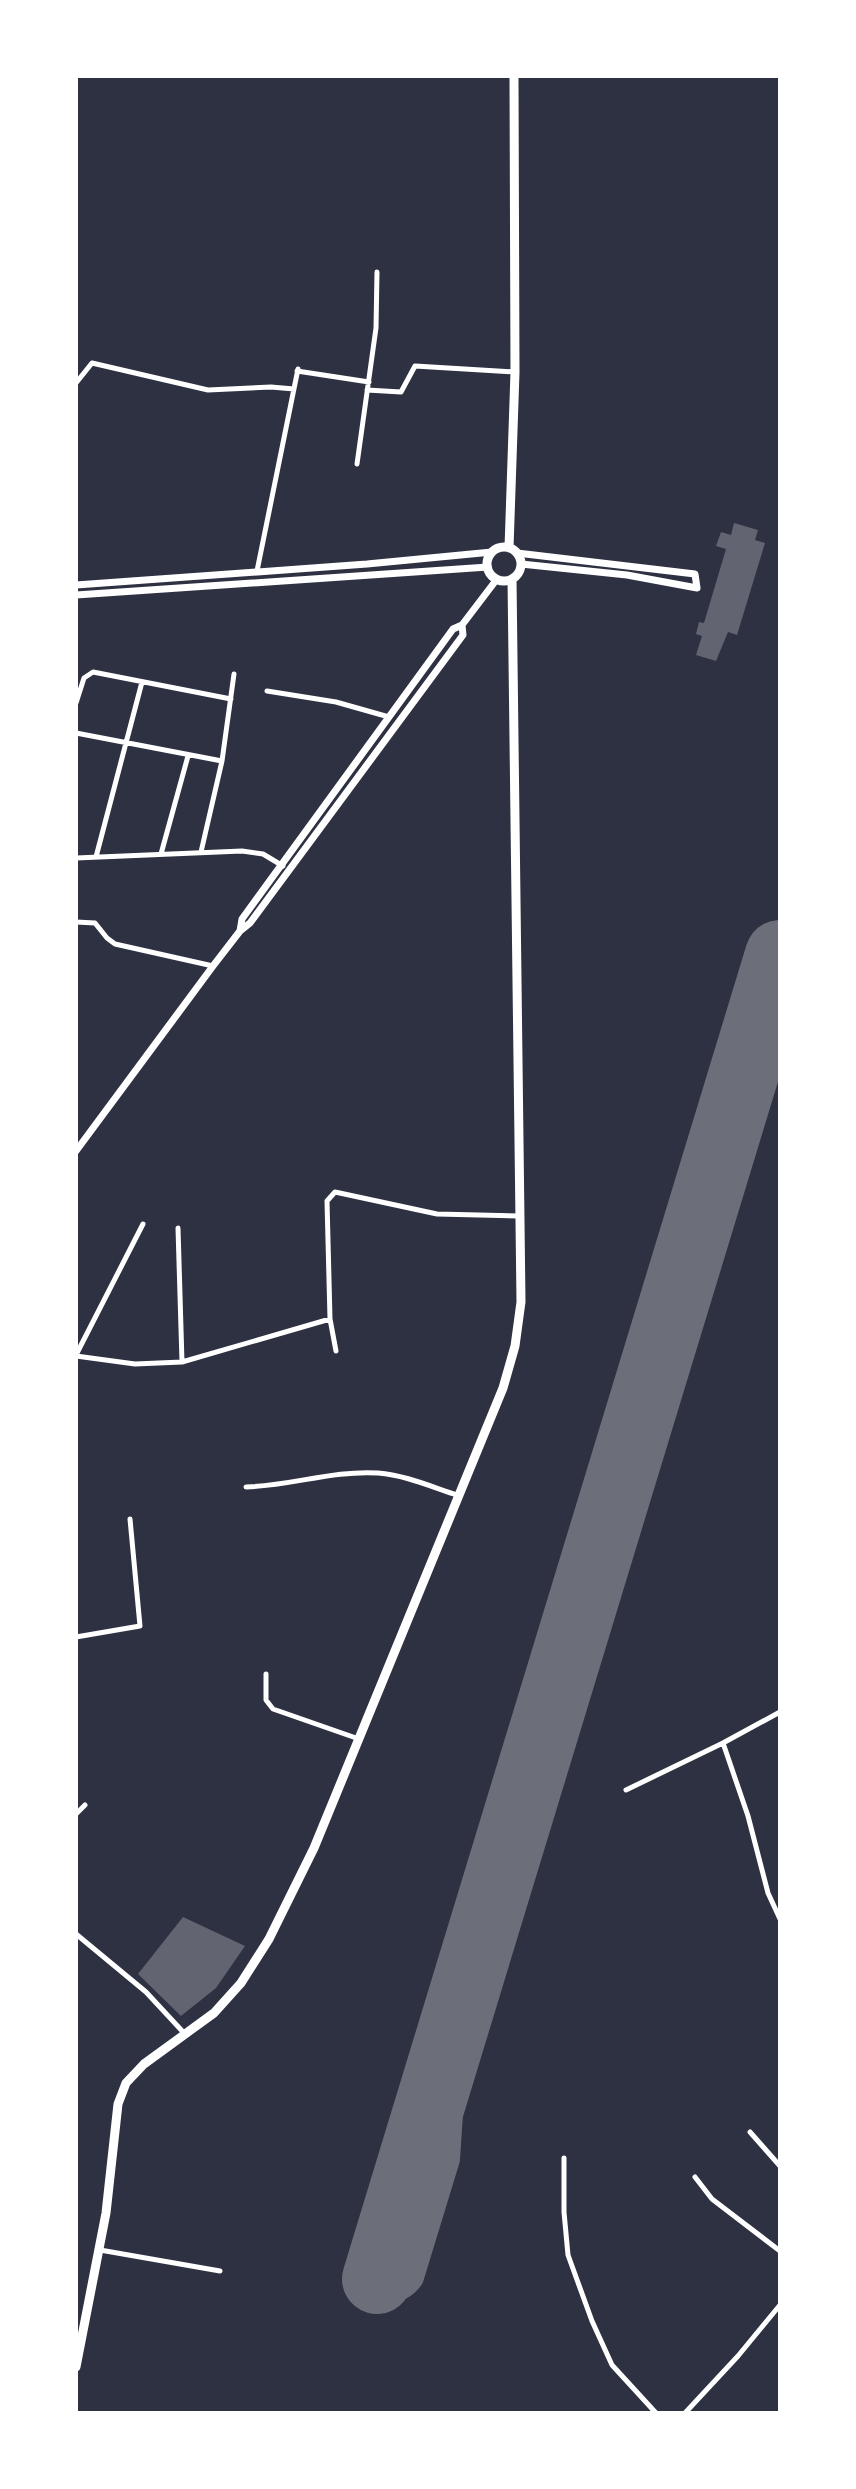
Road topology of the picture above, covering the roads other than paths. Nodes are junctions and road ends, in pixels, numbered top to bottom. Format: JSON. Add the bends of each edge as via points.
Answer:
{"nodes":[{"id":1,"x":514,"y":76,"type":"edge"},
{"id":2,"x":377,"y":272,"type":"dead end"},
{"id":3,"x":515,"y":372,"type":"junction"},
{"id":4,"x":76,"y":383,"type":"edge"},
{"id":5,"x":368,"y":386,"type":"junction"},
{"id":6,"x":294,"y":389,"type":"junction"},
{"id":7,"x":357,"y":464,"type":"dead end"},
{"id":8,"x":513,"y":550,"type":"junction"},
{"id":9,"x":492,"y":552,"type":"junction"},
{"id":10,"x":579,"y":558,"type":"junction"},
{"id":11,"x":521,"y":564,"type":"junction"},
{"id":12,"x":488,"y":567,"type":"junction"},
{"id":13,"x":578,"y":569,"type":"junction"},
{"id":14,"x":257,"y":572,"type":"junction"},
{"id":15,"x":497,"y":579,"type":"junction"},
{"id":16,"x":512,"y":579,"type":"junction"},
{"id":17,"x":125,"y":582,"type":"junction"},
{"id":18,"x":76,"y":585,"type":"edge"},
{"id":19,"x":126,"y":592,"type":"junction"},
{"id":20,"x":76,"y":595,"type":"edge"},
{"id":21,"x":462,"y":625,"type":"junction"},
{"id":22,"x":234,"y":674,"type":"dead end"},
{"id":23,"x":142,"y":682,"type":"junction"},
{"id":24,"x":267,"y":691,"type":"dead end"},
{"id":25,"x":231,"y":699,"type":"junction"},
{"id":26,"x":76,"y":703,"type":"edge"},
{"id":27,"x":389,"y":717,"type":"junction"},
{"id":28,"x":76,"y":733,"type":"edge"},
{"id":29,"x":124,"y":744,"type":"junction"},
{"id":30,"x":188,"y":756,"type":"junction"},
{"id":31,"x":222,"y":761,"type":"junction"},
{"id":32,"x":201,"y":852,"type":"junction"},
{"id":33,"x":161,"y":854,"type":"junction"},
{"id":34,"x":96,"y":857,"type":"junction"},
{"id":35,"x":76,"y":858,"type":"edge"},
{"id":36,"x":281,"y":865,"type":"junction"},
{"id":37,"x":290,"y":871,"type":"junction"},
{"id":38,"x":76,"y":922,"type":"edge"},
{"id":39,"x":240,"y":931,"type":"junction"},
{"id":40,"x":213,"y":966,"type":"junction"},
{"id":41,"x":76,"y":1151,"type":"edge"},
{"id":42,"x":519,"y":1216,"type":"junction"},
{"id":43,"x":143,"y":1224,"type":"dead end"},
{"id":44,"x":178,"y":1228,"type":"dead end"},
{"id":45,"x":330,"y":1319,"type":"junction"},
{"id":46,"x":336,"y":1351,"type":"dead end"},
{"id":47,"x":76,"y":1356,"type":"edge"},
{"id":48,"x":182,"y":1362,"type":"junction"},
{"id":49,"x":246,"y":1487,"type":"dead end"},
{"id":50,"x":457,"y":1495,"type":"junction"},
{"id":51,"x":130,"y":1519,"type":"dead end"},
{"id":52,"x":76,"y":1637,"type":"edge"},
{"id":53,"x":266,"y":1674,"type":"dead end"},
{"id":54,"x":780,"y":1712,"type":"edge"},
{"id":55,"x":359,"y":1739,"type":"junction"},
{"id":56,"x":723,"y":1743,"type":"junction"},
{"id":57,"x":626,"y":1790,"type":"dead end"},
{"id":58,"x":85,"y":1805,"type":"dead end"},
{"id":59,"x":76,"y":1814,"type":"edge"},
{"id":60,"x":780,"y":1919,"type":"edge"},
{"id":61,"x":76,"y":1934,"type":"edge"},
{"id":62,"x":186,"y":2035,"type":"junction"},
{"id":63,"x":750,"y":2132,"type":"dead end"},
{"id":64,"x":564,"y":2158,"type":"dead end"},
{"id":65,"x":780,"y":2166,"type":"edge"},
{"id":66,"x":695,"y":2177,"type":"dead end"},
{"id":67,"x":100,"y":2250,"type":"junction"},
{"id":68,"x":780,"y":2251,"type":"edge"},
{"id":69,"x":220,"y":2271,"type":"dead end"},
{"id":70,"x":780,"y":2305,"type":"edge"},
{"id":71,"x":78,"y":2351,"type":"edge"},
{"id":72,"x":76,"y":2367,"type":"edge"},
{"id":73,"x":656,"y":2413,"type":"edge"},
{"id":74,"x":685,"y":2413,"type":"edge"}],
"edges":[{"from":1,"to":3,"type":"highway"},
{"from":2,"to":5,"type":"street"},
{"from":3,"to":5,"type":"street","via":[[415,366],[401,392]]},
{"from":3,"to":8,"type":"highway"},
{"from":4,"to":6,"type":"street","via":[[92,363],[208,390]]},
{"from":5,"to":6,"type":"street","via":[[298,370]]},
{"from":5,"to":7,"type":"street"},
{"from":6,"to":14,"type":"street"},
{"from":8,"to":9,"type":"highway","via":[[500,547]]},
{"from":8,"to":10,"type":"street"},
{"from":8,"to":11,"type":"highway"},
{"from":9,"to":12,"type":"highway"},
{"from":9,"to":14,"type":"street"},
{"from":10,"to":13,"type":"street"},
{"from":10,"to":13,"type":"street","via":[[695,574],[697,588]]},
{"from":11,"to":13,"type":"street"},
{"from":11,"to":16,"type":"highway"},
{"from":12,"to":15,"type":"highway"},
{"from":12,"to":19,"type":"street"},
{"from":14,"to":17,"type":"street"},
{"from":15,"to":16,"type":"highway"},
{"from":15,"to":21,"type":"street"},
{"from":16,"to":42,"type":"highway"},
{"from":17,"to":18,"type":"street"},
{"from":17,"to":19,"type":"street"},
{"from":19,"to":20,"type":"street"},
{"from":21,"to":27,"type":"street","via":[[453,629]]},
{"from":21,"to":37,"type":"street","via":[[463,635]]},
{"from":22,"to":25,"type":"street"},
{"from":23,"to":25,"type":"street"},
{"from":23,"to":26,"type":"street","via":[[93,672],[84,678]]},
{"from":23,"to":29,"type":"street"},
{"from":24,"to":27,"type":"street"},
{"from":25,"to":31,"type":"street"},
{"from":27,"to":36,"type":"street"},
{"from":28,"to":29,"type":"street"},
{"from":29,"to":30,"type":"street"},
{"from":29,"to":34,"type":"street"},
{"from":30,"to":31,"type":"street"},
{"from":30,"to":33,"type":"street"},
{"from":31,"to":32,"type":"street"},
{"from":32,"to":33,"type":"street"},
{"from":32,"to":36,"type":"street","via":[[263,854]]},
{"from":33,"to":34,"type":"street"},
{"from":34,"to":35,"type":"street"},
{"from":36,"to":37,"type":"street"},
{"from":36,"to":39,"type":"street","via":[[242,919]]},
{"from":37,"to":39,"type":"street"},
{"from":38,"to":40,"type":"street","via":[[95,923],[115,944]]},
{"from":39,"to":40,"type":"street"},
{"from":40,"to":41,"type":"street"},
{"from":42,"to":45,"type":"street","via":[[437,1214],[335,1192],[327,1201]]},
{"from":42,"to":50,"type":"highway","via":[[521,1302],[515,1346],[503,1388]]},
{"from":43,"to":47,"type":"street"},
{"from":44,"to":48,"type":"street"},
{"from":45,"to":46,"type":"street"},
{"from":45,"to":48,"type":"street"},
{"from":47,"to":48,"type":"street","via":[[135,1364]]},
{"from":49,"to":50,"type":"street","via":[[373,1473]]},
{"from":50,"to":55,"type":"highway"},
{"from":51,"to":52,"type":"street","via":[[140,1626]]},
{"from":53,"to":55,"type":"street","via":[[266,1700],[273,1709]]},
{"from":54,"to":56,"type":"street"},
{"from":55,"to":62,"type":"highway","via":[[269,1939],[227,2000]]},
{"from":56,"to":57,"type":"street"},
{"from":56,"to":60,"type":"street"},
{"from":58,"to":59,"type":"street"},
{"from":61,"to":62,"type":"street","via":[[146,1992]]},
{"from":62,"to":67,"type":"highway","via":[[144,2064],[121,2094]]},
{"from":63,"to":65,"type":"street"},
{"from":64,"to":73,"type":"street","via":[[568,2255],[612,2365]]},
{"from":66,"to":68,"type":"street","via":[[712,2199]]},
{"from":67,"to":69,"type":"street"},
{"from":67,"to":71,"type":"highway"},
{"from":70,"to":74,"type":"street"},
{"from":71,"to":72,"type":"highway"}]}
